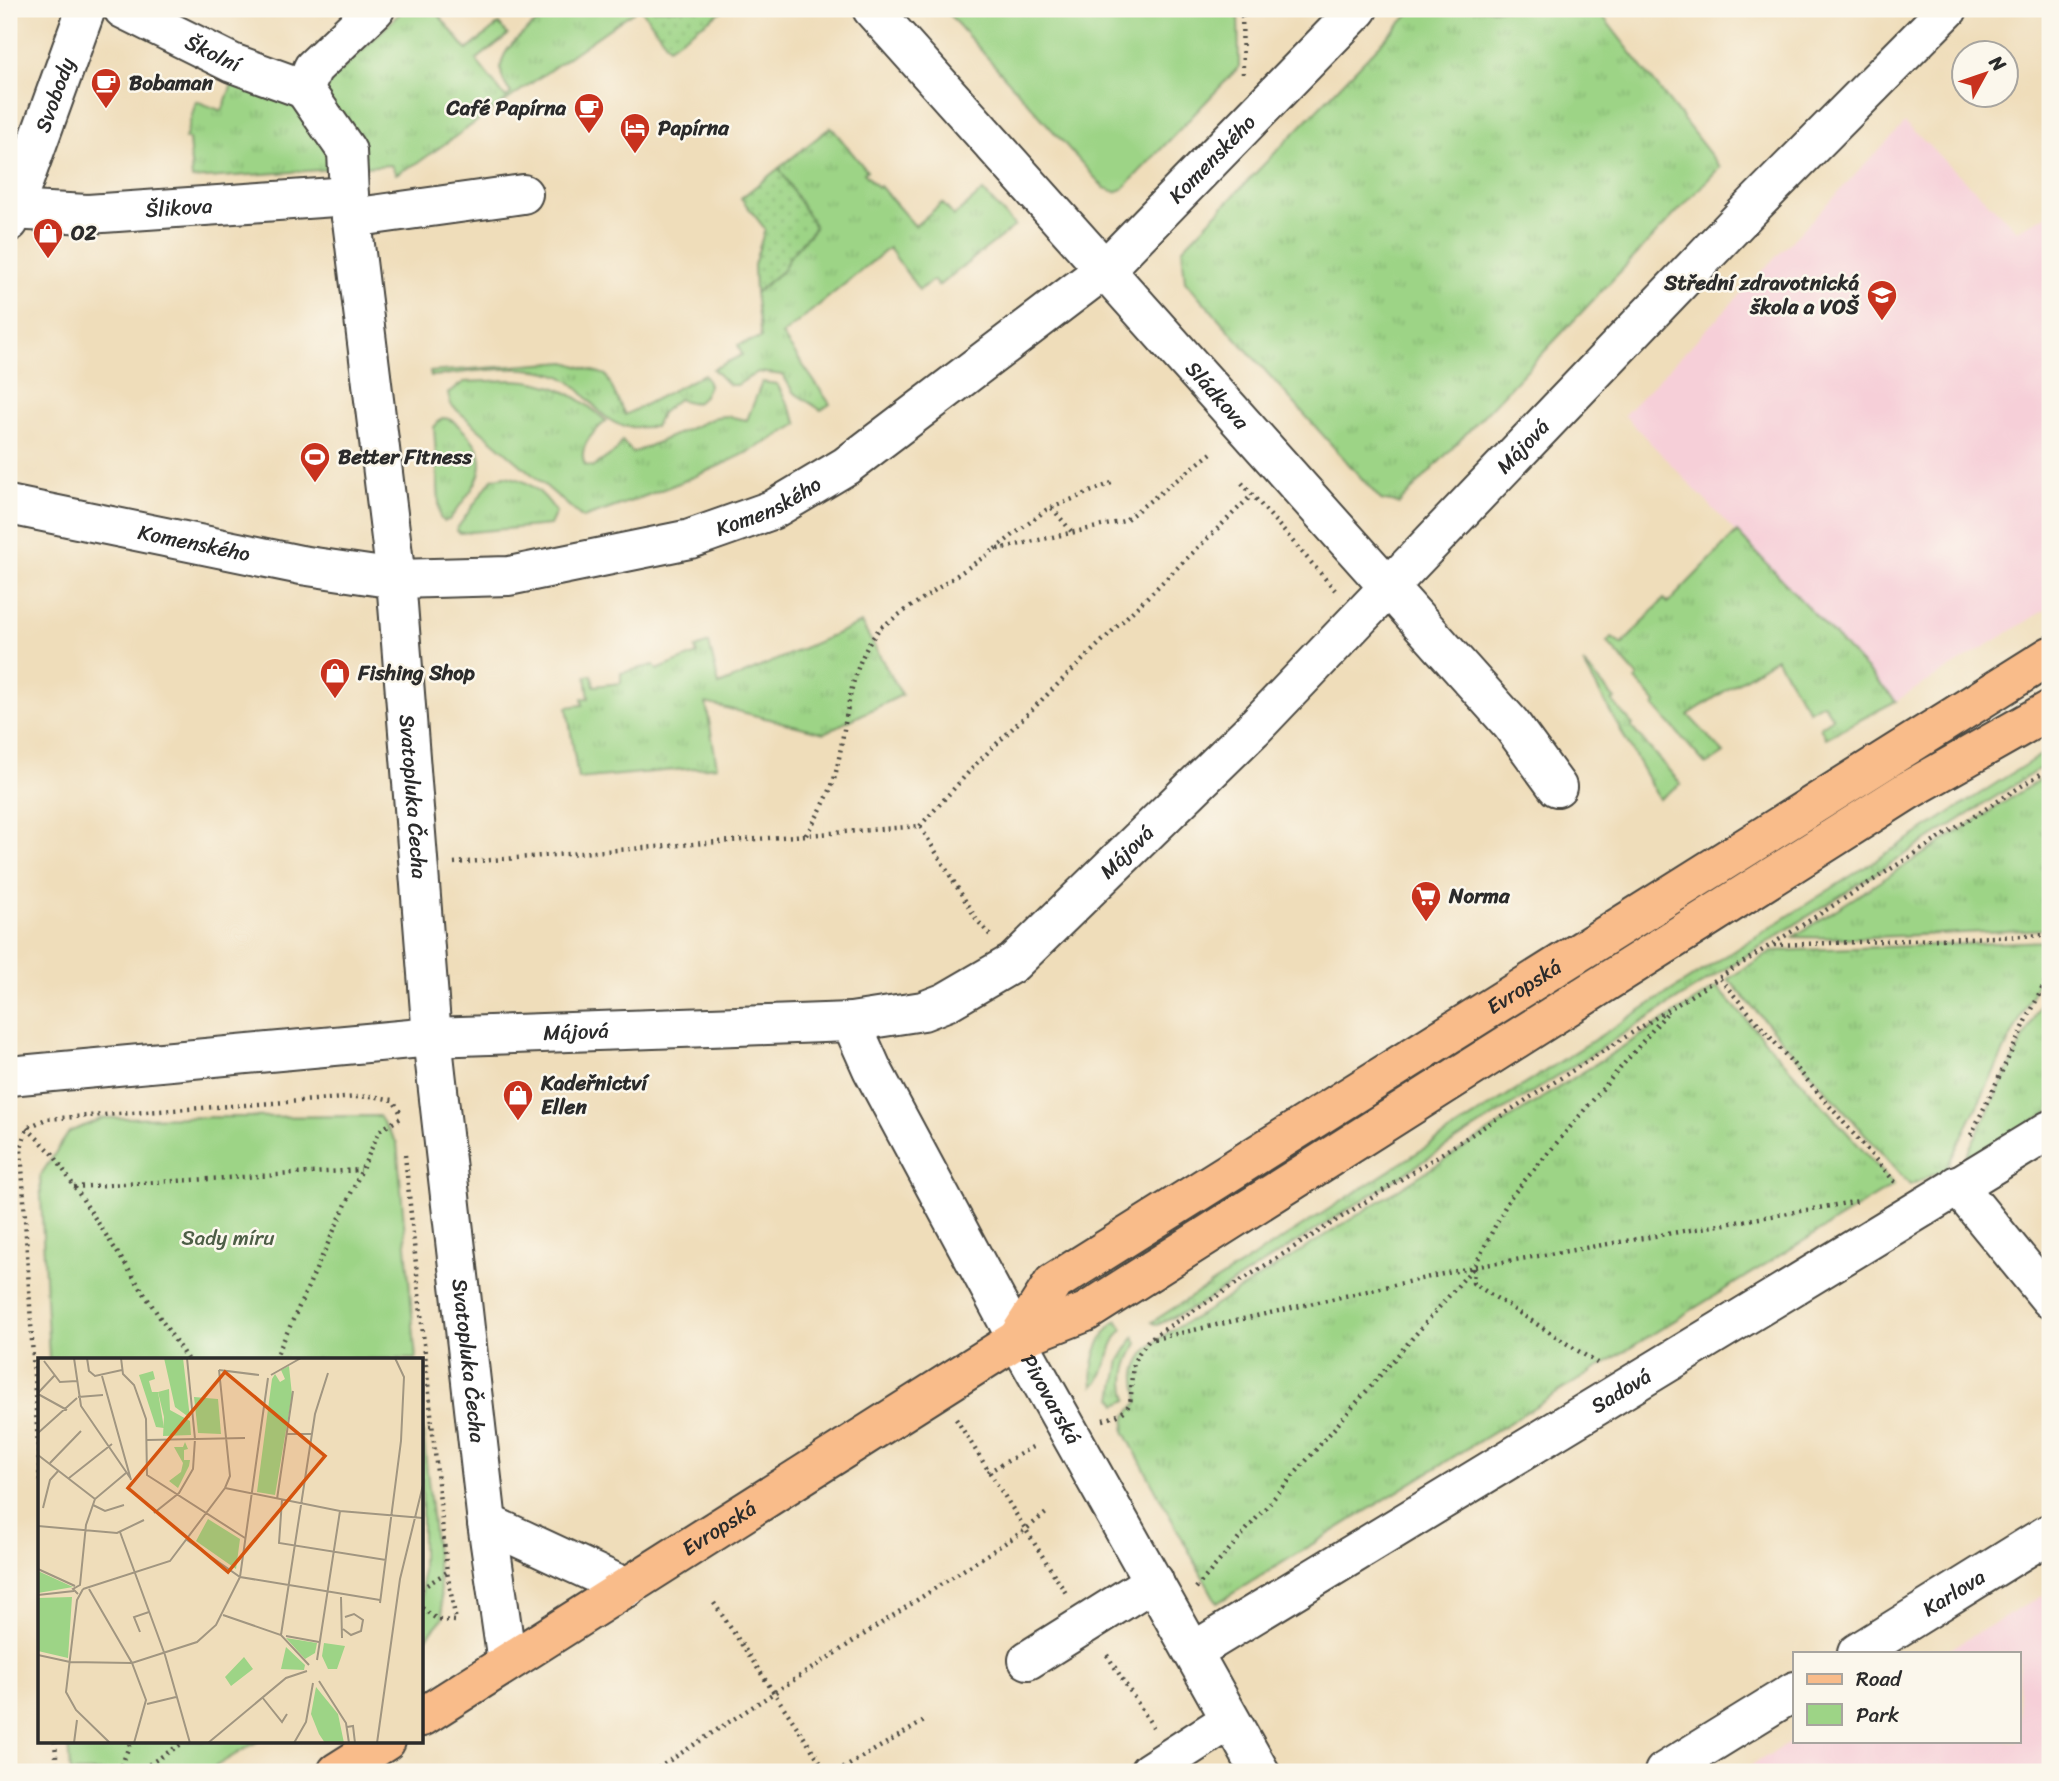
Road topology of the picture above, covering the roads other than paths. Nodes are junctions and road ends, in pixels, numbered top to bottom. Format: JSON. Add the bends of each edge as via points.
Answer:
{"nodes":[{"id":1,"x":86,"y":9,"type":"edge"},
{"id":2,"x":123,"y":9,"type":"edge"},
{"id":3,"x":375,"y":9,"type":"edge"},
{"id":4,"x":872,"y":9,"type":"edge"},
{"id":5,"x":1358,"y":9,"type":"edge"},
{"id":6,"x":1948,"y":9,"type":"edge"},
{"id":7,"x":304,"y":89,"type":"junction"},
{"id":8,"x":523,"y":194,"type":"dead end"},
{"id":9,"x":350,"y":207,"type":"junction"},
{"id":10,"x":10,"y":214,"type":"edge"},
{"id":11,"x":1105,"y":269,"type":"junction"},
{"id":12,"x":9,"y":505,"type":"edge"},
{"id":13,"x":396,"y":579,"type":"junction"},
{"id":14,"x":1386,"y":588,"type":"junction"},
{"id":15,"x":2050,"y":656,"type":"edge"},
{"id":16,"x":2050,"y":710,"type":"edge"},
{"id":17,"x":1557,"y":787,"type":"dead end"},
{"id":18,"x":850,"y":1021,"type":"junction"},
{"id":19,"x":432,"y":1037,"type":"junction"},
{"id":20,"x":9,"y":1076,"type":"edge"},
{"id":21,"x":2050,"y":1130,"type":"edge"},
{"id":22,"x":1957,"y":1185,"type":"junction"},
{"id":23,"x":2050,"y":1299,"type":"edge"},
{"id":24,"x":1017,"y":1339,"type":"junction"},
{"id":25,"x":488,"y":1523,"type":"junction"},
{"id":26,"x":2050,"y":1534,"type":"edge"},
{"id":27,"x":1154,"y":1581,"type":"junction"},
{"id":28,"x":627,"y":1588,"type":"junction"},
{"id":29,"x":1194,"y":1651,"type":"junction"},
{"id":30,"x":1859,"y":1652,"type":"edge"},
{"id":31,"x":1028,"y":1660,"type":"dead end"},
{"id":32,"x":507,"y":1662,"type":"junction"},
{"id":33,"x":1793,"y":1693,"type":"edge"},
{"id":34,"x":424,"y":1716,"type":"edge"},
{"id":35,"x":1230,"y":1720,"type":"junction"},
{"id":36,"x":384,"y":1742,"type":"edge"},
{"id":37,"x":337,"y":1772,"type":"edge"},
{"id":38,"x":1149,"y":1772,"type":"edge"},
{"id":39,"x":1260,"y":1772,"type":"edge"},
{"id":40,"x":1664,"y":1772,"type":"edge"}],
"edges":[{"from":1,"to":10,"type":"street","name":"Svobody"},
{"from":2,"to":7,"type":"street","name":"Školní","via":[[232,63]]},
{"from":3,"to":7,"type":"street","via":[[313,68]]},
{"from":4,"to":11,"type":"street","name":"Sládkova"},
{"from":5,"to":11,"type":"street","name":"Komenského"},
{"from":6,"to":14,"type":"street","name":"Májová"},
{"from":7,"to":9,"type":"street","name":"Svatopluka Čecha","via":[[347,151]]},
{"from":8,"to":9,"type":"street","name":"Šlikova"},
{"from":9,"to":10,"type":"street","name":"Šlikova"},
{"from":9,"to":13,"type":"street","name":"Svatopluka Čecha"},
{"from":11,"to":13,"type":"street","name":"Komenského","via":[[846,466],[772,510],[690,538],[523,573]]},
{"from":11,"to":14,"type":"street","name":"Sládkova"},
{"from":12,"to":13,"type":"street","name":"Komenského","via":[[288,562]]},
{"from":13,"to":19,"type":"street","name":"Svatopluka Čecha"},
{"from":14,"to":17,"type":"street","name":"Sládkova","via":[[1511,724]]},
{"from":14,"to":18,"type":"street","name":"Májová","via":[[1253,729],[1013,963],[922,1011]]},
{"from":15,"to":24,"type":"main road","name":"Evropská","via":[[1052,1283]]},
{"from":16,"to":24,"type":"main road","name":"Evropská","via":[[1895,798],[1086,1312]]},
{"from":18,"to":19,"type":"street","name":"Májová"},
{"from":18,"to":24,"type":"street","name":"Pivovarská"},
{"from":19,"to":20,"type":"street","name":"Májová"},
{"from":19,"to":25,"type":"street","name":"Svatopluka Čecha"},
{"from":21,"to":22,"type":"street","name":"Sadová"},
{"from":22,"to":23,"type":"street"},
{"from":22,"to":29,"type":"street","name":"Sadová"},
{"from":24,"to":27,"type":"street","name":"Pivovarská"},
{"from":24,"to":28,"type":"main road","name":"Evropská"},
{"from":25,"to":28,"type":"street"},
{"from":25,"to":32,"type":"street","name":"Svatopluka Čecha"},
{"from":26,"to":30,"type":"street","name":"Karlova"},
{"from":27,"to":29,"type":"street","name":"Pivovarská"},
{"from":27,"to":31,"type":"street"},
{"from":28,"to":32,"type":"main road","name":"Evropská"},
{"from":29,"to":35,"type":"street","name":"Pivovarská"},
{"from":32,"to":34,"type":"main road","name":"Evropská"},
{"from":33,"to":40,"type":"street"},
{"from":35,"to":38,"type":"street"},
{"from":35,"to":39,"type":"street","name":"Pivovarská"},
{"from":36,"to":37,"type":"main road"}]}
